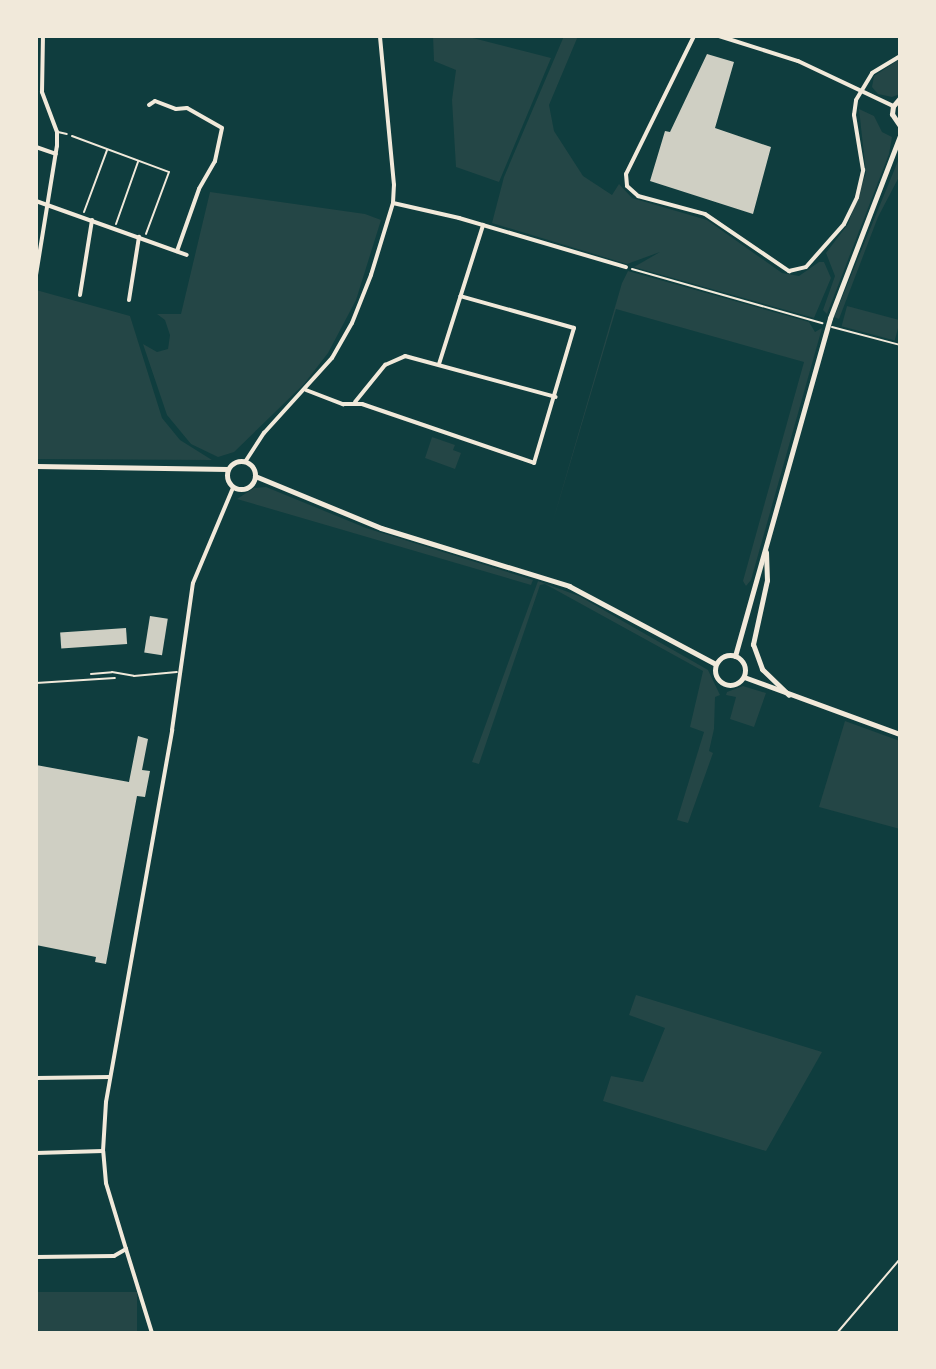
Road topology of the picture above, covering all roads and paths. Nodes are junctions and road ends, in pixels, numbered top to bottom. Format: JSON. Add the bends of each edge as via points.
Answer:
{"nodes":[{"id":1,"x":43,"y":36,"type":"edge"},
{"id":2,"x":380,"y":36,"type":"edge"},
{"id":3,"x":694,"y":36,"type":"edge"},
{"id":4,"x":719,"y":36,"type":"edge"},
{"id":5,"x":900,"y":56,"type":"edge"},
{"id":6,"x":860,"y":91,"type":"junction"},
{"id":7,"x":39,"y":92,"type":"edge"},
{"id":8,"x":900,"y":98,"type":"edge"},
{"id":9,"x":149,"y":105,"type":"dead end"},
{"id":10,"x":893,"y":106,"type":"junction"},
{"id":11,"x":900,"y":126,"type":"edge"},
{"id":12,"x":57,"y":132,"type":"junction"},
{"id":13,"x":67,"y":134,"type":"joint"},
{"id":14,"x":900,"y":136,"type":"edge"},
{"id":15,"x":36,"y":147,"type":"edge"},
{"id":16,"x":107,"y":149,"type":"junction"},
{"id":17,"x":56,"y":154,"type":"junction"},
{"id":18,"x":139,"y":161,"type":"junction"},
{"id":19,"x":36,"y":201,"type":"edge"},
{"id":20,"x":393,"y":203,"type":"junction"},
{"id":21,"x":48,"y":205,"type":"junction"},
{"id":22,"x":82,"y":216,"type":"junction"},
{"id":23,"x":92,"y":220,"type":"junction"},
{"id":24,"x":483,"y":225,"type":"junction"},
{"id":25,"x":114,"y":228,"type":"junction"},
{"id":26,"x":142,"y":238,"type":"junction"},
{"id":27,"x":177,"y":251,"type":"junction"},
{"id":28,"x":187,"y":255,"type":"dead end"},
{"id":29,"x":626,"y":267,"type":"joint"},
{"id":30,"x":36,"y":275,"type":"edge"},
{"id":31,"x":80,"y":295,"type":"dead end"},
{"id":32,"x":460,"y":296,"type":"junction"},
{"id":33,"x":129,"y":300,"type":"dead end"},
{"id":34,"x":827,"y":325,"type":"junction"},
{"id":35,"x":900,"y":345,"type":"edge"},
{"id":36,"x":439,"y":364,"type":"junction"},
{"id":37,"x":306,"y":390,"type":"junction"},
{"id":38,"x":556,"y":397,"type":"junction"},
{"id":39,"x":353,"y":404,"type":"junction"},
{"id":40,"x":245,"y":462,"type":"junction"},
{"id":41,"x":36,"y":466,"type":"edge"},
{"id":42,"x":228,"y":469,"type":"junction"},
{"id":43,"x":255,"y":476,"type":"junction"},
{"id":44,"x":233,"y":488,"type":"junction"},
{"id":45,"x":765,"y":547,"type":"junction"},
{"id":46,"x":735,"y":656,"type":"junction"},
{"id":47,"x":716,"y":664,"type":"junction"},
{"id":48,"x":180,"y":673,"type":"junction"},
{"id":49,"x":91,"y":674,"type":"dead end"},
{"id":50,"x":120,"y":677,"type":"dead end"},
{"id":51,"x":744,"y":677,"type":"junction"},
{"id":52,"x":36,"y":683,"type":"edge"},
{"id":53,"x":789,"y":695,"type":"junction"},
{"id":54,"x":900,"y":734,"type":"edge"},
{"id":55,"x":111,"y":1077,"type":"junction"},
{"id":56,"x":36,"y":1078,"type":"edge"},
{"id":57,"x":103,"y":1151,"type":"junction"},
{"id":58,"x":36,"y":1153,"type":"edge"},
{"id":59,"x":124,"y":1251,"type":"junction"},
{"id":60,"x":36,"y":1257,"type":"edge"},
{"id":61,"x":900,"y":1259,"type":"edge"},
{"id":62,"x":152,"y":1333,"type":"edge"},
{"id":63,"x":837,"y":1333,"type":"edge"}],
"edges":[{"from":1,"to":7,"type":"street"},
{"from":2,"to":20,"type":"street"},
{"from":3,"to":6,"type":"street","via":[[626,174],[627,186],[638,196],[705,214],[784,269],[806,267],[838,234],[854,204],[863,170],[854,115]]},
{"from":4,"to":6,"type":"street","via":[[780,54]]},
{"from":5,"to":6,"type":"street","via":[[872,73]]},
{"from":6,"to":10,"type":"street"},
{"from":7,"to":12,"type":"street"},
{"from":8,"to":10,"type":"main road"},
{"from":9,"to":27,"type":"street","via":[[155,101],[187,108],[222,128],[215,161]]},
{"from":10,"to":11,"type":"main road"},
{"from":12,"to":13,"type":"lane"},
{"from":12,"to":17,"type":"street"},
{"from":13,"to":16,"type":"path"},
{"from":14,"to":34,"type":"main road"},
{"from":15,"to":17,"type":"street"},
{"from":16,"to":18,"type":"path"},
{"from":16,"to":22,"type":"path"},
{"from":17,"to":21,"type":"street"},
{"from":18,"to":25,"type":"path"},
{"from":18,"to":26,"type":"path","via":[[169,172]]},
{"from":19,"to":21,"type":"street"},
{"from":20,"to":24,"type":"street"},
{"from":20,"to":37,"type":"street","via":[[356,315]]},
{"from":21,"to":22,"type":"street"},
{"from":21,"to":30,"type":"street"},
{"from":22,"to":23,"type":"street"},
{"from":23,"to":25,"type":"street"},
{"from":23,"to":31,"type":"street"},
{"from":24,"to":29,"type":"street"},
{"from":24,"to":32,"type":"street"},
{"from":25,"to":26,"type":"street"},
{"from":26,"to":27,"type":"street"},
{"from":26,"to":33,"type":"street"},
{"from":27,"to":28,"type":"street"},
{"from":29,"to":34,"type":"path"},
{"from":32,"to":36,"type":"street"},
{"from":32,"to":38,"type":"street","via":[[574,328]]},
{"from":34,"to":35,"type":"path"},
{"from":34,"to":45,"type":"main road"},
{"from":36,"to":38,"type":"street"},
{"from":36,"to":39,"type":"street","via":[[405,356],[391,360]]},
{"from":37,"to":39,"type":"street"},
{"from":37,"to":40,"type":"street","via":[[264,433]]},
{"from":38,"to":39,"type":"street","via":[[534,463]]},
{"from":40,"to":42,"type":"main road"},
{"from":40,"to":43,"type":"main road"},
{"from":41,"to":42,"type":"main road"},
{"from":42,"to":44,"type":"main road"},
{"from":43,"to":44,"type":"main road","via":[[245,489]]},
{"from":43,"to":47,"type":"main road","via":[[381,528],[569,586]]},
{"from":44,"to":48,"type":"street","via":[[193,583]]},
{"from":45,"to":46,"type":"main road"},
{"from":45,"to":53,"type":"main road","via":[[767,580],[753,644],[762,669]]},
{"from":46,"to":47,"type":"main road","via":[[726,655]]},
{"from":46,"to":51,"type":"main road","via":[[744,664]]},
{"from":47,"to":51,"type":"main road","via":[[715,675],[723,684],[737,684]]},
{"from":48,"to":49,"type":"lane"},
{"from":48,"to":55,"type":"street"},
{"from":50,"to":52,"type":"path"},
{"from":51,"to":53,"type":"main road"},
{"from":53,"to":54,"type":"main road"},
{"from":55,"to":56,"type":"street"},
{"from":55,"to":57,"type":"street"},
{"from":57,"to":58,"type":"street"},
{"from":57,"to":59,"type":"street"},
{"from":59,"to":60,"type":"street","via":[[114,1256]]},
{"from":59,"to":62,"type":"street"},
{"from":61,"to":63,"type":"path"}]}
